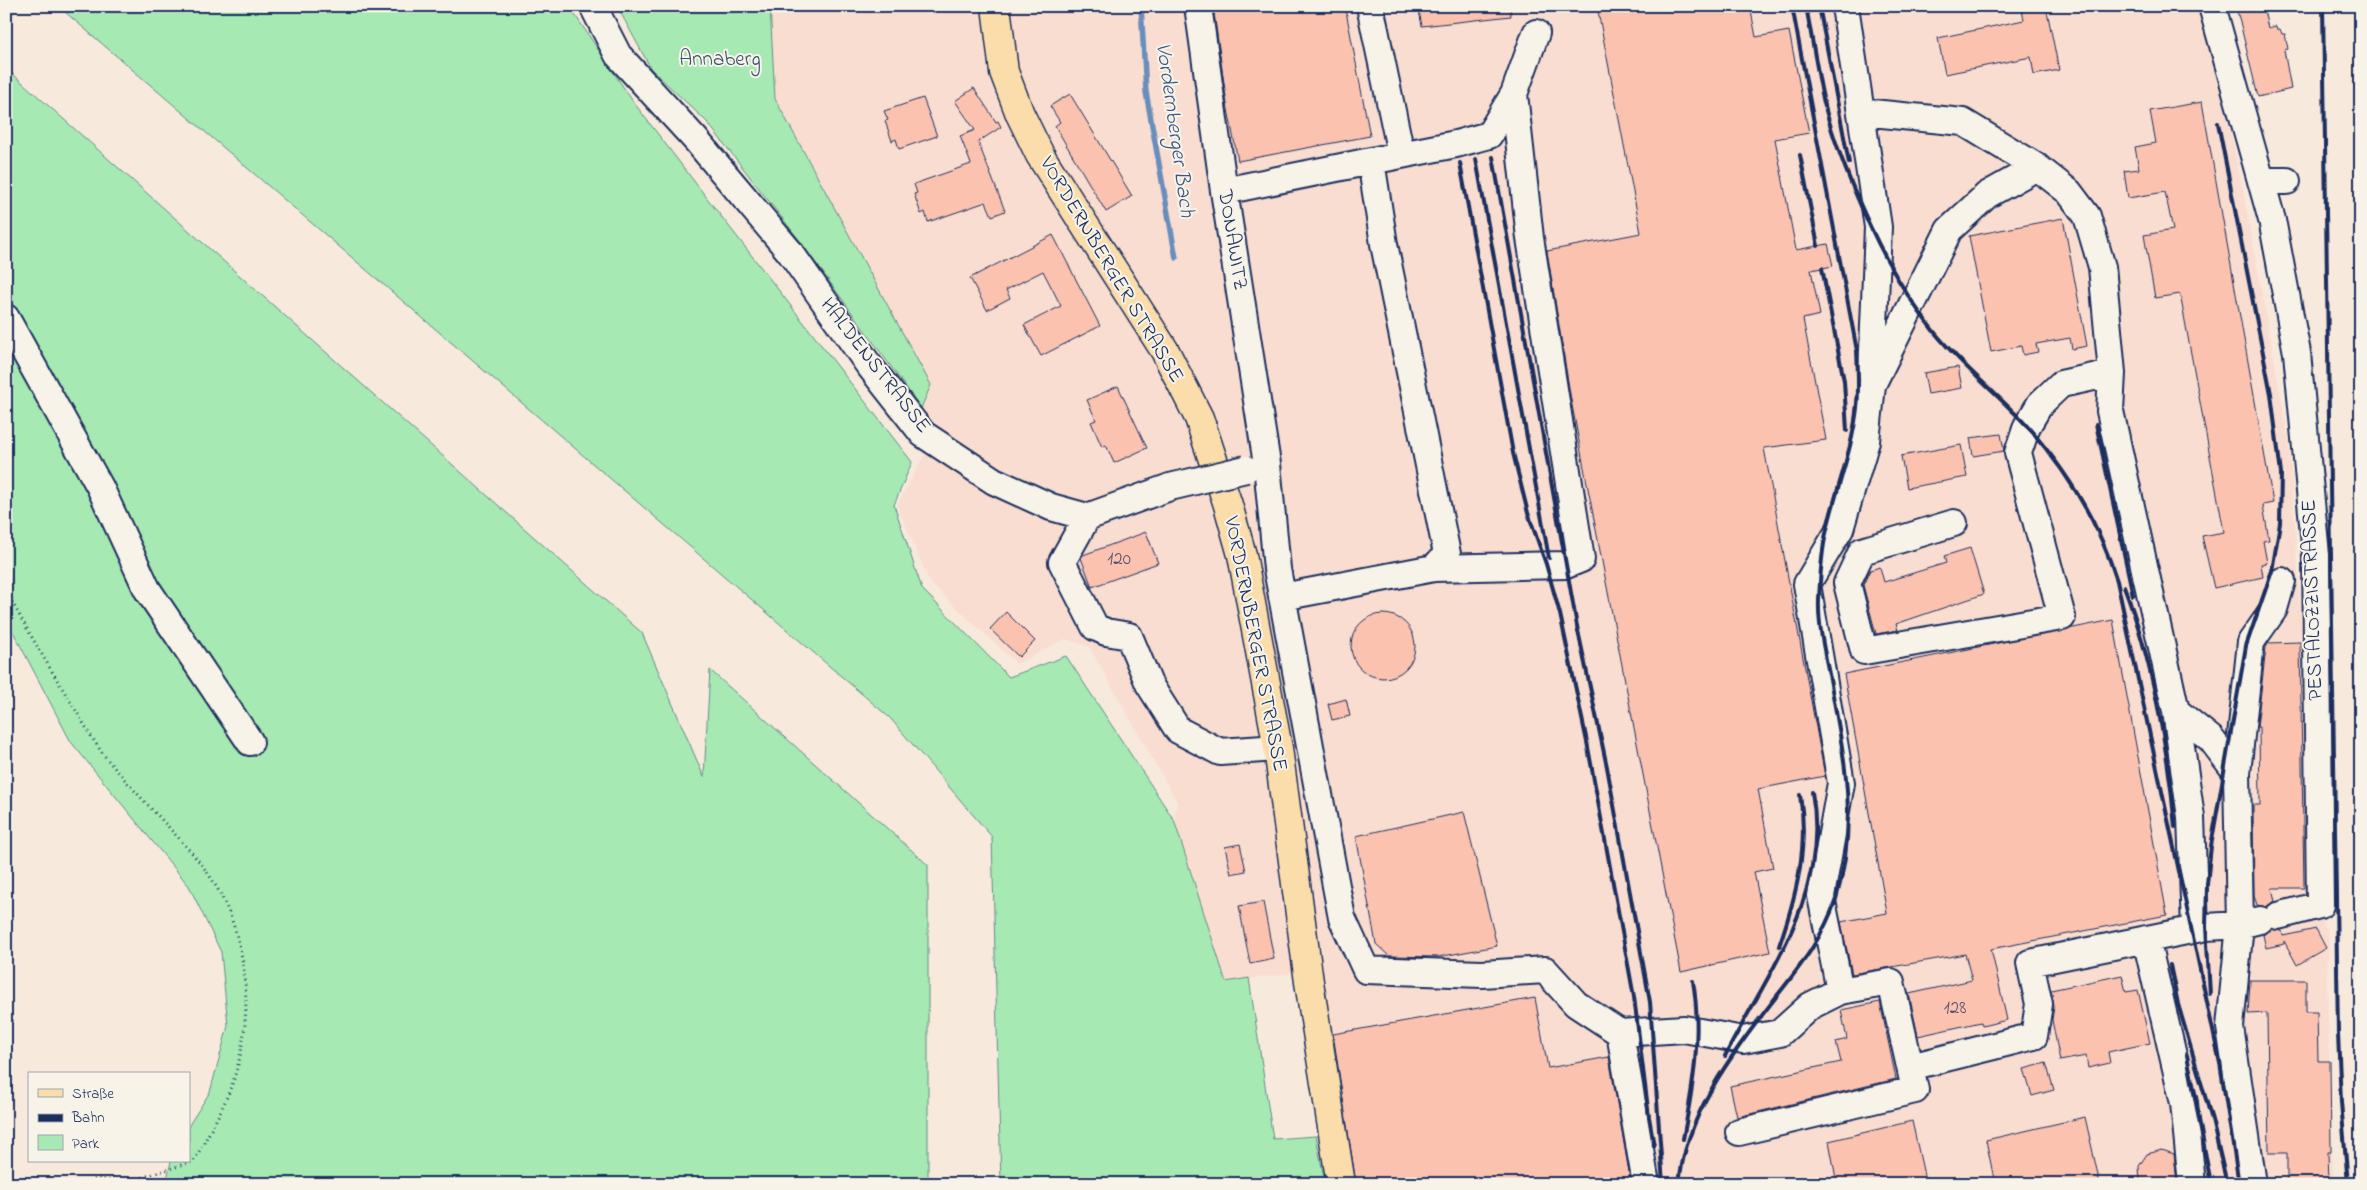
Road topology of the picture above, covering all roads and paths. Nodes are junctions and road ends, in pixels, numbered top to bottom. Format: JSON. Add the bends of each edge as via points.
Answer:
{"nodes":[{"id":1,"x":593,"y":6,"type":"edge"},
{"id":2,"x":996,"y":6,"type":"edge"},
{"id":3,"x":1370,"y":6,"type":"edge"},
{"id":4,"x":1845,"y":6,"type":"edge"},
{"id":5,"x":2212,"y":6,"type":"edge"},
{"id":6,"x":1198,"y":11,"type":"edge"},
{"id":7,"x":1536,"y":33,"type":"dead end"},
{"id":8,"x":1514,"y":94,"type":"junction"},
{"id":9,"x":1862,"y":112,"type":"junction"},
{"id":10,"x":1401,"y":154,"type":"junction"},
{"id":11,"x":1371,"y":161,"type":"junction"},
{"id":12,"x":2037,"y":167,"type":"junction"},
{"id":13,"x":2261,"y":181,"type":"junction"},
{"id":14,"x":2287,"y":181,"type":"dead end"},
{"id":15,"x":1224,"y":191,"type":"junction"},
{"id":16,"x":6,"y":318,"type":"edge"},
{"id":17,"x":2112,"y":373,"type":"junction"},
{"id":18,"x":1872,"y":385,"type":"junction"},
{"id":19,"x":1256,"y":466,"type":"junction"},
{"id":20,"x":1087,"y":518,"type":"junction"},
{"id":21,"x":1954,"y":523,"type":"dead end"},
{"id":22,"x":1840,"y":529,"type":"junction"},
{"id":23,"x":1862,"y":551,"type":"junction"},
{"id":24,"x":1434,"y":568,"type":"junction"},
{"id":25,"x":2282,"y":581,"type":"dead end"},
{"id":26,"x":1282,"y":597,"type":"junction"},
{"id":27,"x":12,"y":602,"type":"dead end"},
{"id":28,"x":2176,"y":711,"type":"junction"},
{"id":29,"x":250,"y":742,"type":"dead end"},
{"id":30,"x":1278,"y":748,"type":"junction"},
{"id":31,"x":2237,"y":773,"type":"junction"},
{"id":32,"x":2259,"y":920,"type":"junction"},
{"id":33,"x":2195,"y":929,"type":"junction"},
{"id":34,"x":2146,"y":939,"type":"junction"},
{"id":35,"x":1840,"y":991,"type":"junction"},
{"id":36,"x":1620,"y":1033,"type":"junction"},
{"id":37,"x":1910,"y":1066,"type":"junction"},
{"id":38,"x":1739,"y":1132,"type":"dead end"},
{"id":39,"x":88,"y":1184,"type":"edge"},
{"id":40,"x":1341,"y":1184,"type":"edge"},
{"id":41,"x":1646,"y":1184,"type":"edge"},
{"id":42,"x":2192,"y":1184,"type":"edge"},
{"id":43,"x":2253,"y":1184,"type":"edge"}],
"edges":[{"from":1,"to":20,"type":"street","name":"HALDENSTRASSE","via":[[618,55],[696,140],[790,252],[868,364],[923,434],[994,481],[1051,507]]},
{"from":2,"to":30,"type":"main road","name":"VORDERNBERGER STRASSE","via":[[1004,72],[1040,155],[1165,351],[1199,418],[1242,556]]},
{"from":3,"to":10,"type":"street"},
{"from":4,"to":9,"type":"street"},
{"from":5,"to":13,"type":"street","name":"PESTALOZZISTRASSE"},
{"from":6,"to":15,"type":"street","name":"DONAWITZ"},
{"from":7,"to":8,"type":"street"},
{"from":8,"to":10,"type":"street","via":[[1489,135]]},
{"from":8,"to":24,"type":"street","via":[[1530,238],[1581,559],[1566,565]]},
{"from":9,"to":12,"type":"street","via":[[1963,122]]},
{"from":9,"to":18,"type":"street","via":[[1878,227]]},
{"from":10,"to":11,"type":"street"},
{"from":11,"to":15,"type":"street"},
{"from":11,"to":24,"type":"street","via":[[1384,244],[1447,554]]},
{"from":12,"to":17,"type":"street","via":[[2069,192],[2087,216],[2102,267]]},
{"from":12,"to":18,"type":"street","via":[[1986,195],[1948,230]]},
{"from":13,"to":14,"type":"street"},
{"from":13,"to":32,"type":"street","name":"PESTALOZZISTRASSE","via":[[2297,353],[2316,555],[2320,905]]},
{"from":15,"to":19,"type":"street","name":"DONAWITZ"},
{"from":16,"to":29,"type":"street","via":[[100,486],[147,588]]},
{"from":17,"to":23,"type":"street","via":[[2061,384],[2040,404],[2027,426],[2018,453],[2062,617],[1864,651],[1847,583]]},
{"from":17,"to":28,"type":"street","via":[[2110,411]]},
{"from":18,"to":22,"type":"street","via":[[1866,441]]},
{"from":19,"to":20,"type":"street","bridge":true,"via":[[1170,487]]},
{"from":19,"to":26,"type":"street","name":"DONAWITZ"},
{"from":20,"to":30,"type":"street","via":[[1062,562],[1095,627],[1129,636],[1149,684],[1178,730],[1220,752]]},
{"from":21,"to":23,"type":"street"},
{"from":22,"to":23,"type":"street"},
{"from":22,"to":35,"type":"street","via":[[1807,584],[1841,783],[1821,896]]},
{"from":24,"to":26,"type":"street"},
{"from":25,"to":31,"type":"street","via":[[2274,609],[2251,642]]},
{"from":26,"to":36,"type":"street","name":"DONAWITZ","via":[[1342,918],[1366,970],[1482,974],[1545,970],[1576,1004]]},
{"from":27,"to":39,"type":"path","via":[[101,751],[131,789],[202,866],[220,894],[242,950],[245,1024],[236,1073],[214,1125],[194,1161],[126,1183],[97,1178]]},
{"from":28,"to":31,"type":"street","via":[[2211,739]]},
{"from":28,"to":33,"type":"street","via":[[2191,817]]},
{"from":30,"to":40,"type":"main road","name":"VORDERNBERGER STRASSE","via":[[1307,973]]},
{"from":31,"to":32,"type":"street"},
{"from":32,"to":33,"type":"street","name":"PESTALOZZISTRASSE"},
{"from":32,"to":43,"type":"street","via":[[2230,1027]]},
{"from":33,"to":34,"type":"street","name":"PESTALOZZISTRASSE"},
{"from":34,"to":37,"type":"street","name":"PESTALOZZISTRASSE","via":[[2030,962],[2039,1004],[2034,1036]]},
{"from":34,"to":42,"type":"street","via":[[2184,1103]]},
{"from":35,"to":36,"type":"street","via":[[1810,1006],[1780,1033],[1743,1040],[1684,1030]]},
{"from":35,"to":37,"type":"street","via":[[1890,982]]},
{"from":36,"to":41,"type":"street"},
{"from":37,"to":38,"type":"street","via":[[1915,1090]]}]}
